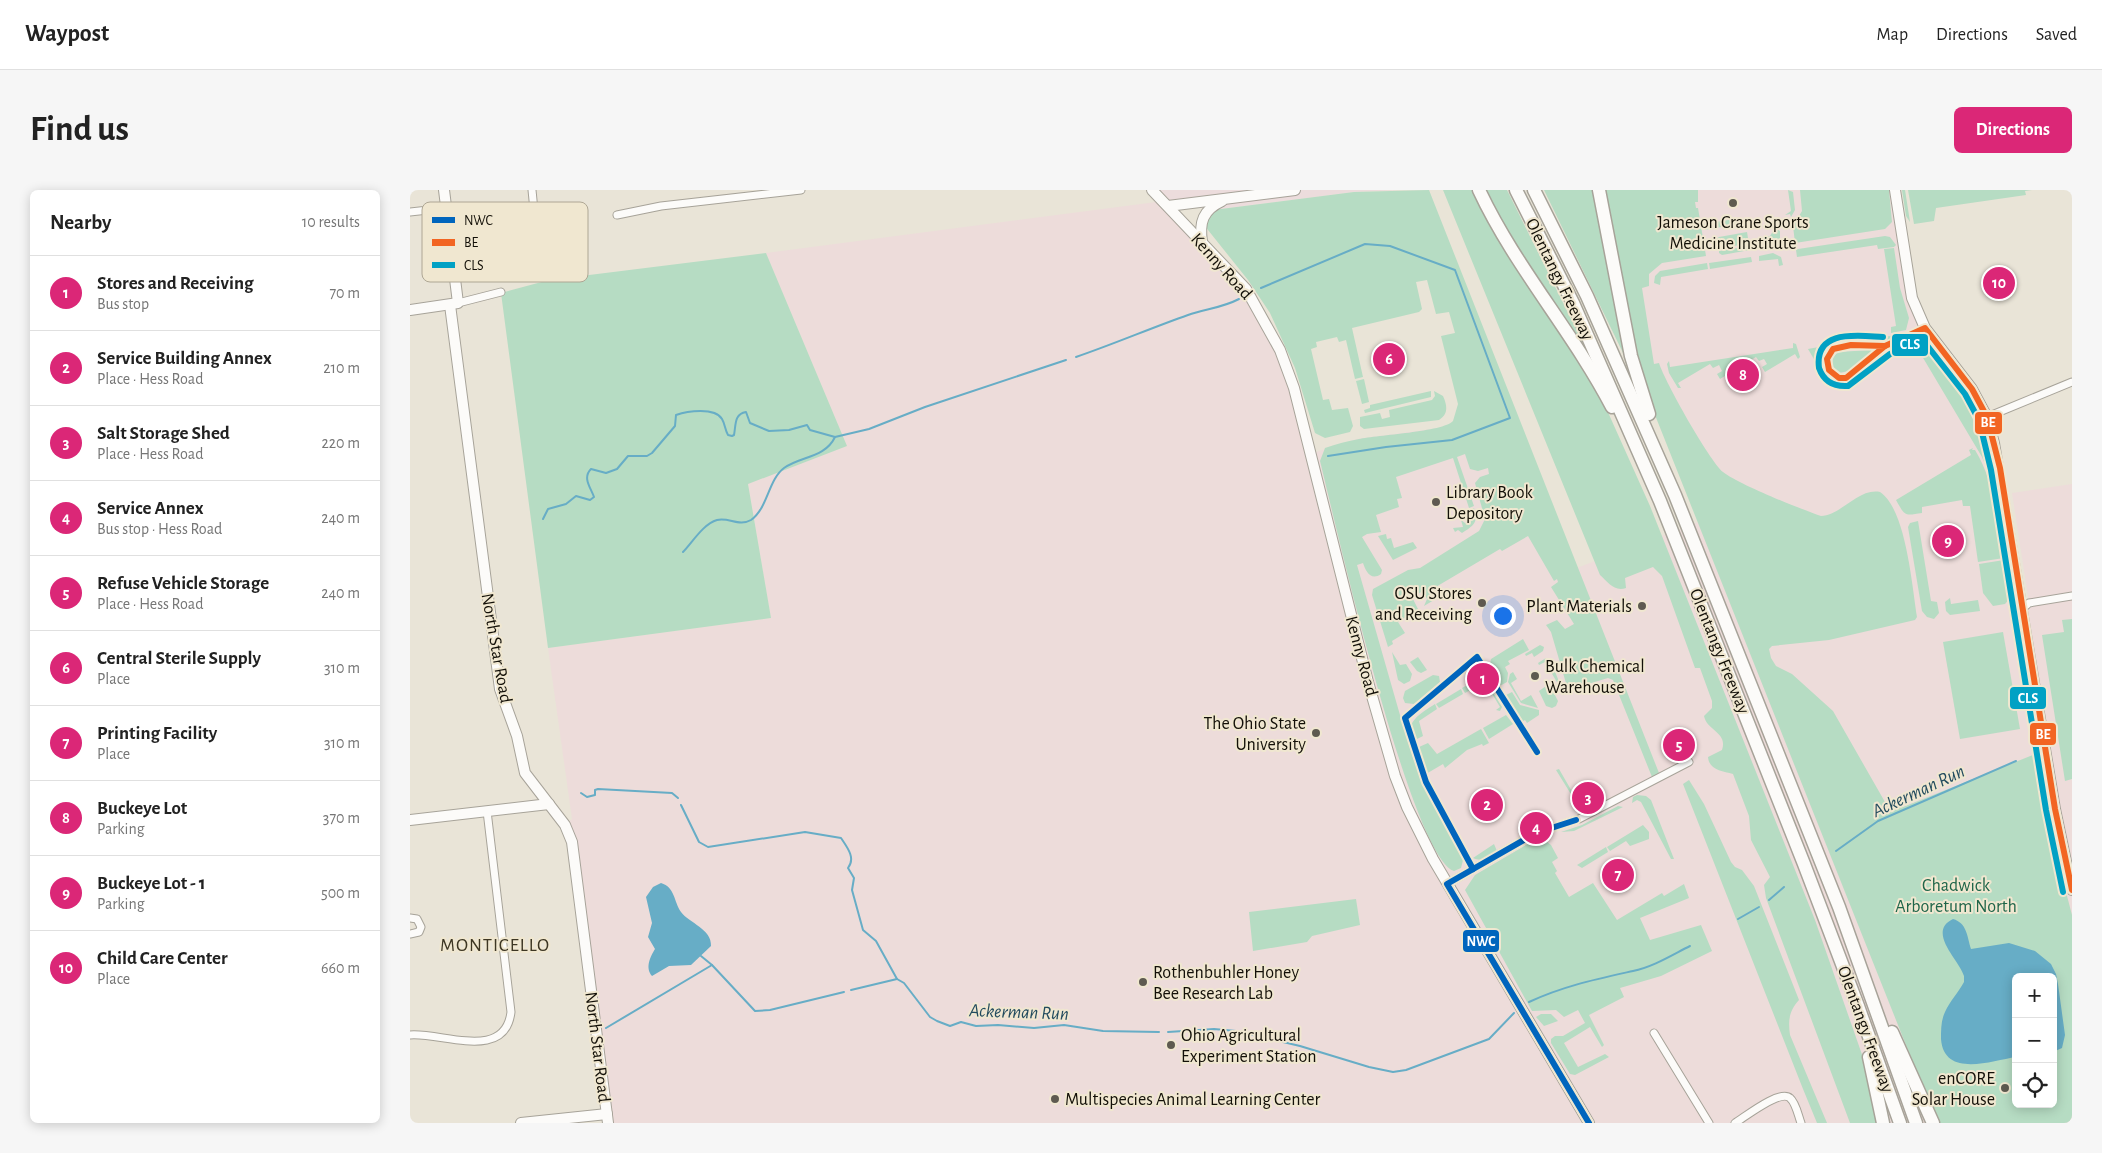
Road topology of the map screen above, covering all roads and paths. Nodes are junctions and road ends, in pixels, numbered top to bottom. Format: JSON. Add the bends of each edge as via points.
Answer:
{"nodes":[{"id":1,"x":801,"y":190,"type":"edge"},
{"id":2,"x":1152,"y":190,"type":"edge"},
{"id":3,"x":1296,"y":190,"type":"edge"},
{"id":4,"x":1479,"y":190,"type":"edge"},
{"id":5,"x":1516,"y":190,"type":"edge"},
{"id":6,"x":1534,"y":190,"type":"edge"},
{"id":7,"x":1895,"y":190,"type":"edge"},
{"id":8,"x":1600,"y":192,"type":"edge"},
{"id":9,"x":1227,"y":198,"type":"junction"},
{"id":10,"x":1168,"y":206,"type":"junction"},
{"id":11,"x":617,"y":215,"type":"dead end"},
{"id":12,"x":1202,"y":242,"type":"junction"},
{"id":13,"x":452,"y":282,"type":"edge"},
{"id":14,"x":501,"y":292,"type":"dead end"},
{"id":15,"x":454,"y":304,"type":"junction"},
{"id":16,"x":410,"y":310,"type":"edge"},
{"id":17,"x":2072,"y":382,"type":"edge"},
{"id":18,"x":1987,"y":417,"type":"junction"},
{"id":19,"x":1675,"y":495,"type":"junction"},
{"id":20,"x":1660,"y":501,"type":"junction"},
{"id":21,"x":2072,"y":596,"type":"edge"},
{"id":22,"x":2022,"y":609,"type":"junction"},
{"id":23,"x":1689,"y":762,"type":"dead end"},
{"id":24,"x":549,"y":804,"type":"junction"},
{"id":25,"x":486,"y":811,"type":"junction"},
{"id":26,"x":410,"y":820,"type":"edge"},
{"id":27,"x":1447,"y":884,"type":"junction"},
{"id":28,"x":2072,"y":890,"type":"edge"},
{"id":29,"x":1839,"y":907,"type":"junction"},
{"id":30,"x":410,"y":918,"type":"edge"},
{"id":31,"x":410,"y":934,"type":"edge"},
{"id":32,"x":1858,"y":1006,"type":"junction"},
{"id":33,"x":1654,"y":1033,"type":"dead end"},
{"id":34,"x":410,"y":1034,"type":"edge"},
{"id":35,"x":607,"y":1118,"type":"edge"},
{"id":36,"x":521,"y":1123,"type":"edge"},
{"id":37,"x":1589,"y":1123,"type":"edge"},
{"id":38,"x":1709,"y":1123,"type":"edge"},
{"id":39,"x":1734,"y":1123,"type":"edge"},
{"id":40,"x":1801,"y":1123,"type":"edge"},
{"id":41,"x":1883,"y":1123,"type":"edge"},
{"id":42,"x":1900,"y":1123,"type":"edge"},
{"id":43,"x":1916,"y":1123,"type":"edge"},
{"id":44,"x":1933,"y":1123,"type":"edge"}],
"edges":[{"from":1,"to":11,"type":"street","via":[[661,206]]},
{"from":2,"to":10,"type":"street","name":"Kenny Road"},
{"from":3,"to":9,"type":"street"},
{"from":4,"to":20,"type":"highway","via":[[1507,242],[1591,368]]},
{"from":5,"to":20,"type":"highway","name":"Olentangy Freeway","via":[[1573,303]]},
{"from":6,"to":19,"type":"highway","name":"Olentangy Freeway","via":[[1591,305]]},
{"from":7,"to":18,"type":"street","via":[[1912,298],[1925,328],[1972,389]]},
{"from":8,"to":19,"type":"highway","via":[[1631,356]]},
{"from":9,"to":10,"type":"street"},
{"from":9,"to":12,"type":"street","via":[[1203,216],[1200,225]]},
{"from":10,"to":12,"type":"street","name":"Kenny Road"},
{"from":12,"to":27,"type":"street","name":"Kenny Road","via":[[1246,289],[1280,350],[1294,388],[1395,776],[1420,834]]},
{"from":13,"to":15,"type":"street","name":"North Star Road"},
{"from":14,"to":15,"type":"street"},
{"from":15,"to":16,"type":"street"},
{"from":15,"to":24,"type":"street","name":"North Star Road","via":[[500,689],[526,773]]},
{"from":17,"to":18,"type":"street"},
{"from":18,"to":22,"type":"street","via":[[2000,468]]},
{"from":19,"to":29,"type":"highway","name":"Olentangy Freeway"},
{"from":20,"to":32,"type":"highway","name":"Olentangy Freeway"},
{"from":21,"to":22,"type":"street","via":[[2029,603]]},
{"from":22,"to":28,"type":"street","via":[[2058,827]]},
{"from":23,"to":27,"type":"street","via":[[1579,820],[1536,833]]},
{"from":24,"to":25,"type":"street"},
{"from":24,"to":35,"type":"street","name":"North Star Road","via":[[565,825],[573,850]]},
{"from":25,"to":26,"type":"street"},
{"from":25,"to":34,"type":"street","via":[[510,1024],[503,1034],[492,1040],[463,1041]]},
{"from":27,"to":37,"type":"street","name":"Kenny Road"},
{"from":29,"to":43,"type":"highway","name":"Olentangy Freeway"},
{"from":29,"to":44,"type":"highway"},
{"from":30,"to":31,"type":"street","via":[[417,919],[421,927],[418,932]]},
{"from":32,"to":41,"type":"highway"},
{"from":32,"to":42,"type":"highway","name":"Olentangy Freeway"},
{"from":33,"to":38,"type":"street"},
{"from":35,"to":36,"type":"street"},
{"from":39,"to":40,"type":"street","via":[[1784,1095],[1794,1104]]}]}
